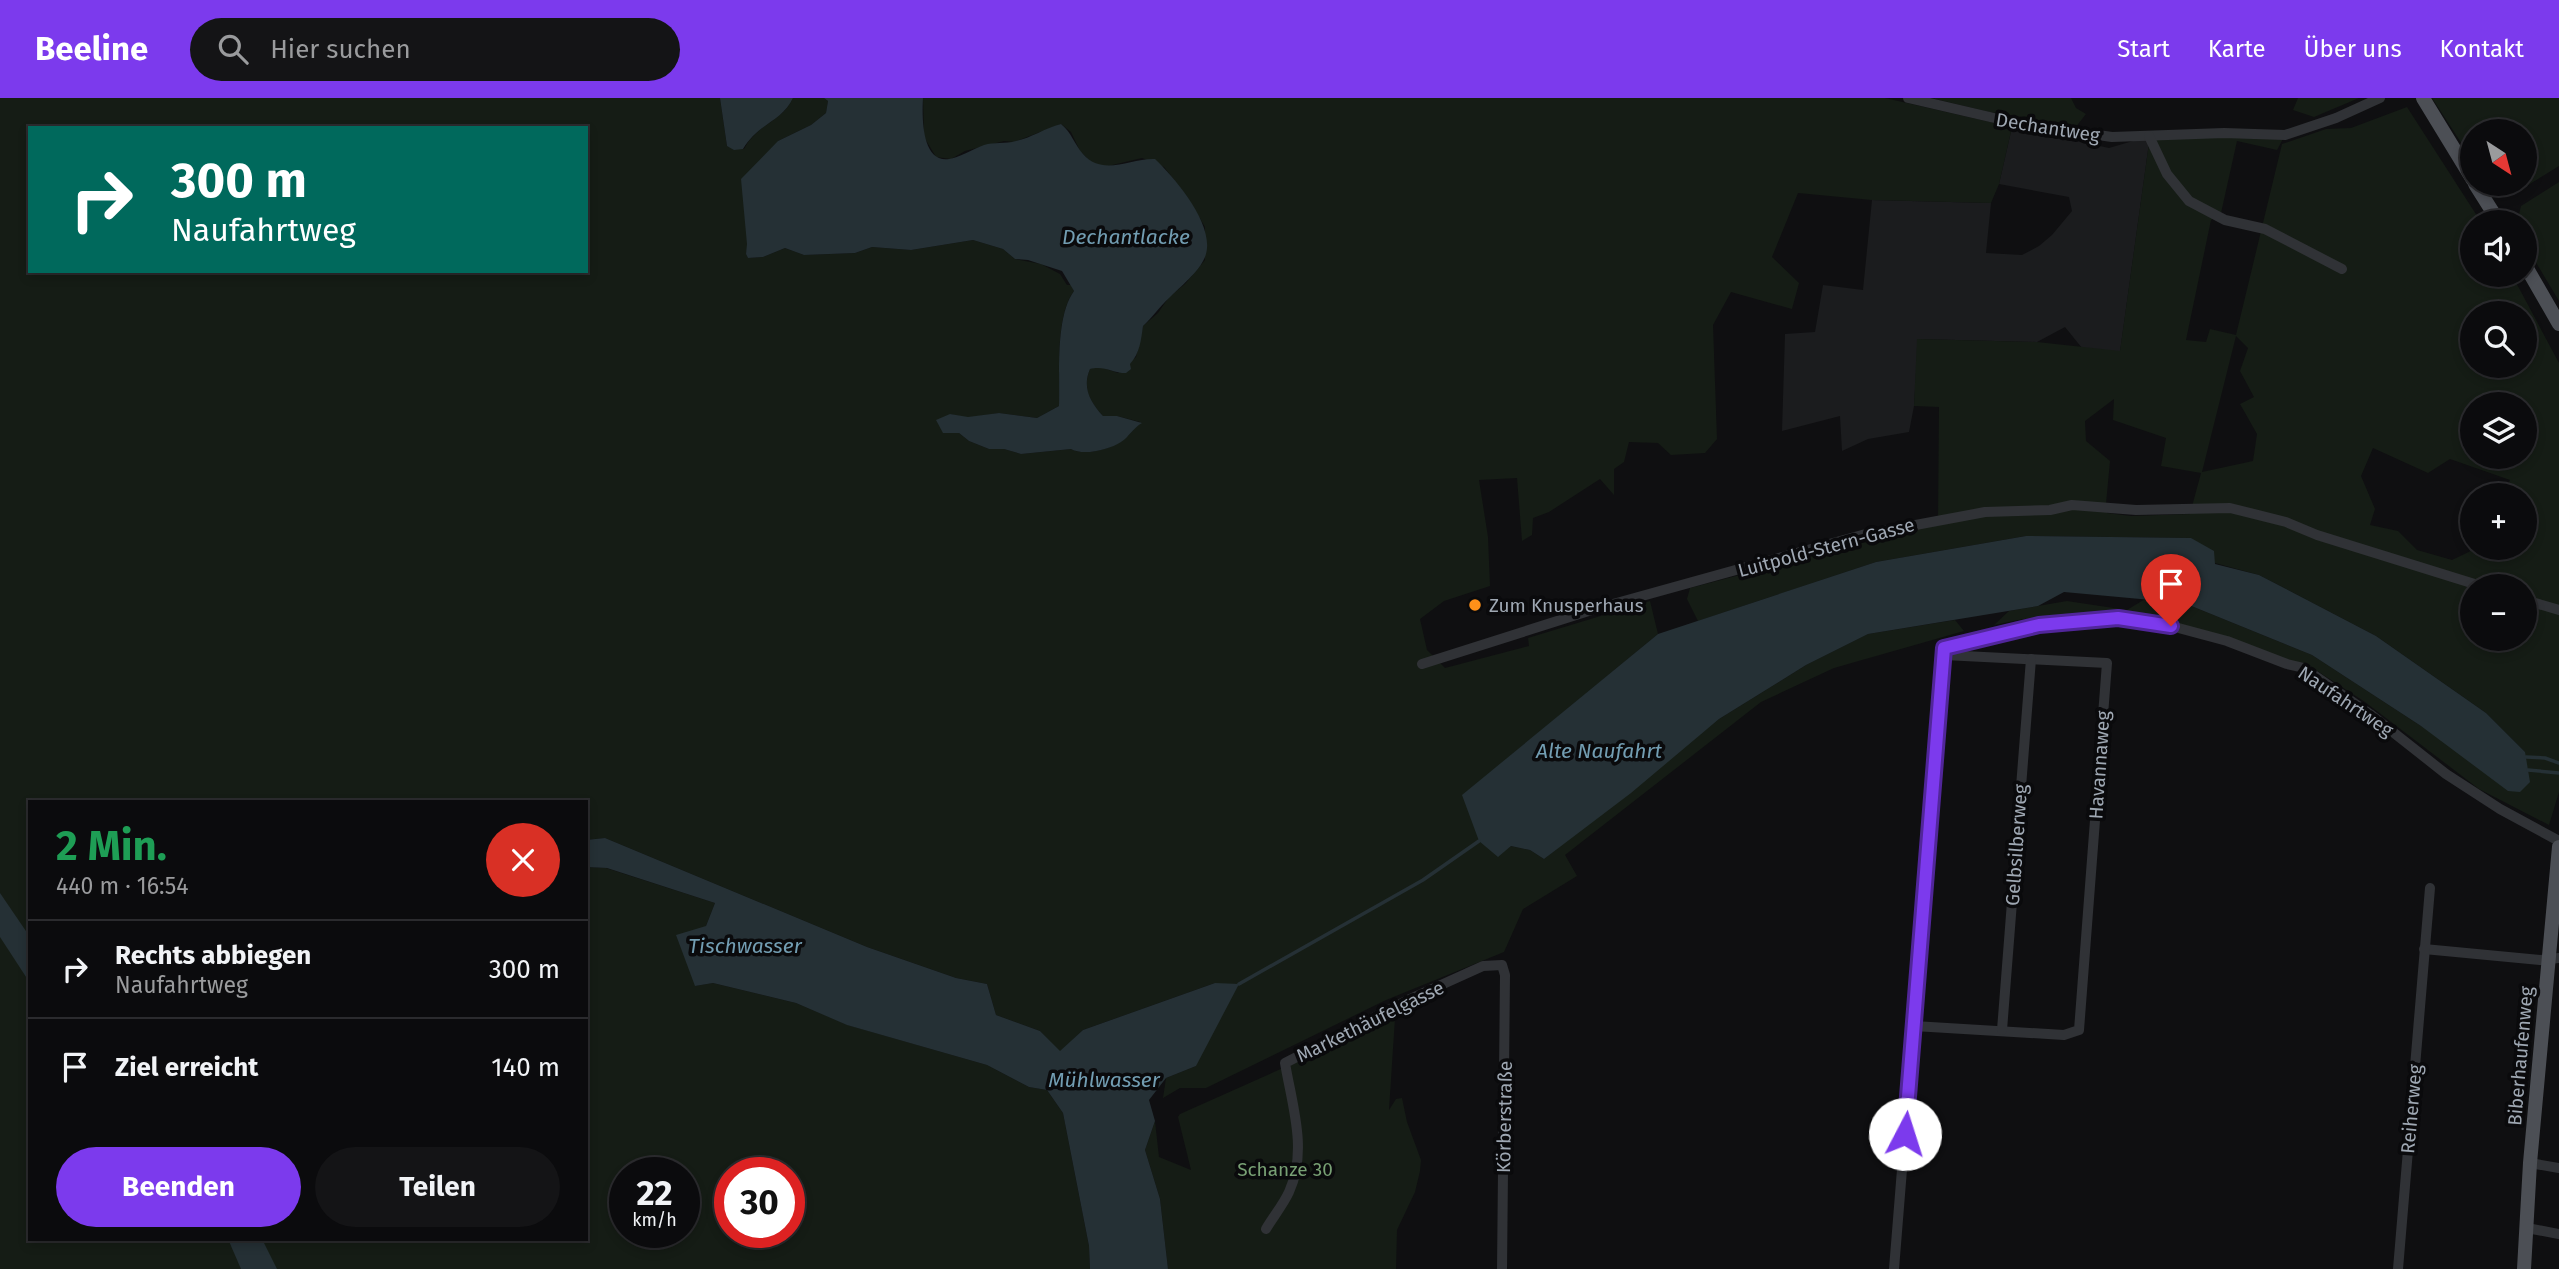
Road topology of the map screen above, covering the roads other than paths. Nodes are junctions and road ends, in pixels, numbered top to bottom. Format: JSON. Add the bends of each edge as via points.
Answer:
{"nodes":[{"id":1,"x":1908,"y":98,"type":"edge"},
{"id":2,"x":2380,"y":98,"type":"edge"},
{"id":3,"x":2423,"y":98,"type":"edge"},
{"id":4,"x":2149,"y":136,"type":"junction"},
{"id":5,"x":2460,"y":159,"type":"edge"},
{"id":6,"x":2342,"y":269,"type":"dead end"},
{"id":7,"x":2537,"y":286,"type":"edge"},
{"id":8,"x":2559,"y":324,"type":"edge"},
{"id":9,"x":2460,"y":579,"type":"edge"},
{"id":10,"x":2537,"y":604,"type":"edge"},
{"id":11,"x":2559,"y":611,"type":"edge"},
{"id":12,"x":1944,"y":652,"type":"junction"},
{"id":13,"x":2031,"y":659,"type":"junction"},
{"id":14,"x":1422,"y":664,"type":"dead end"},
{"id":15,"x":2559,"y":841,"type":"edge"},
{"id":16,"x":2558,"y":855,"type":"edge"},
{"id":17,"x":2430,"y":888,"type":"dead end"},
{"id":18,"x":2424,"y":949,"type":"junction"},
{"id":19,"x":2554,"y":958,"type":"edge"},
{"id":20,"x":1502,"y":965,"type":"joint"},
{"id":21,"x":1914,"y":1026,"type":"junction"},
{"id":22,"x":2002,"y":1030,"type":"junction"},
{"id":23,"x":2530,"y":1163,"type":"junction"},
{"id":24,"x":2559,"y":1168,"type":"edge"},
{"id":25,"x":2527,"y":1228,"type":"junction"},
{"id":26,"x":1266,"y":1229,"type":"dead end"},
{"id":27,"x":2559,"y":1234,"type":"edge"},
{"id":28,"x":1502,"y":1269,"type":"edge"},
{"id":29,"x":1894,"y":1269,"type":"edge"},
{"id":30,"x":2398,"y":1269,"type":"edge"},
{"id":31,"x":2524,"y":1269,"type":"edge"}],
"edges":[{"from":1,"to":4,"type":"street","name":"Dechantweg","via":[[2081,134]]},
{"from":2,"to":4,"type":"street","name":"Dechantweg","via":[[2285,135]]},
{"from":3,"to":5,"type":"main road"},
{"from":4,"to":6,"type":"street","via":[[2167,174],[2189,201],[2225,220],[2265,229]]},
{"from":7,"to":8,"type":"main road"},
{"from":9,"to":14,"type":"street","name":"Luitpold-Stern-Gasse","via":[[2286,522],[2230,509],[2071,505],[1984,512],[1862,534],[1595,609]]},
{"from":10,"to":11,"type":"street"},
{"from":12,"to":13,"type":"street","name":"Havannaweg"},
{"from":12,"to":15,"type":"street","name":"Naufahrtweg","via":[[2039,625],[2118,618],[2227,641],[2304,668],[2446,774]]},
{"from":12,"to":21,"type":"street"},
{"from":13,"to":22,"type":"street","name":"Gelbsilberweg"},
{"from":13,"to":22,"type":"street","name":"Havannaweg","via":[[2107,663],[2079,1030],[2064,1035]]},
{"from":16,"to":19,"type":"main road","name":"Biberhaufenweg"},
{"from":17,"to":18,"type":"street","name":"Reiherweg"},
{"from":18,"to":19,"type":"street"},
{"from":18,"to":30,"type":"street","name":"Reiherweg"},
{"from":19,"to":23,"type":"main road","name":"Biberhaufenweg"},
{"from":20,"to":26,"type":"street","name":"Markethäufelgasse","via":[[1471,971],[1285,1063],[1300,1152],[1289,1193]]},
{"from":20,"to":28,"type":"street","name":"Körberstraße"},
{"from":21,"to":22,"type":"street"},
{"from":21,"to":29,"type":"street"},
{"from":23,"to":24,"type":"street"},
{"from":23,"to":25,"type":"main road","name":"Biberhaufenweg"},
{"from":25,"to":27,"type":"street"},
{"from":25,"to":31,"type":"main road","name":"Biberhaufenweg"}]}
